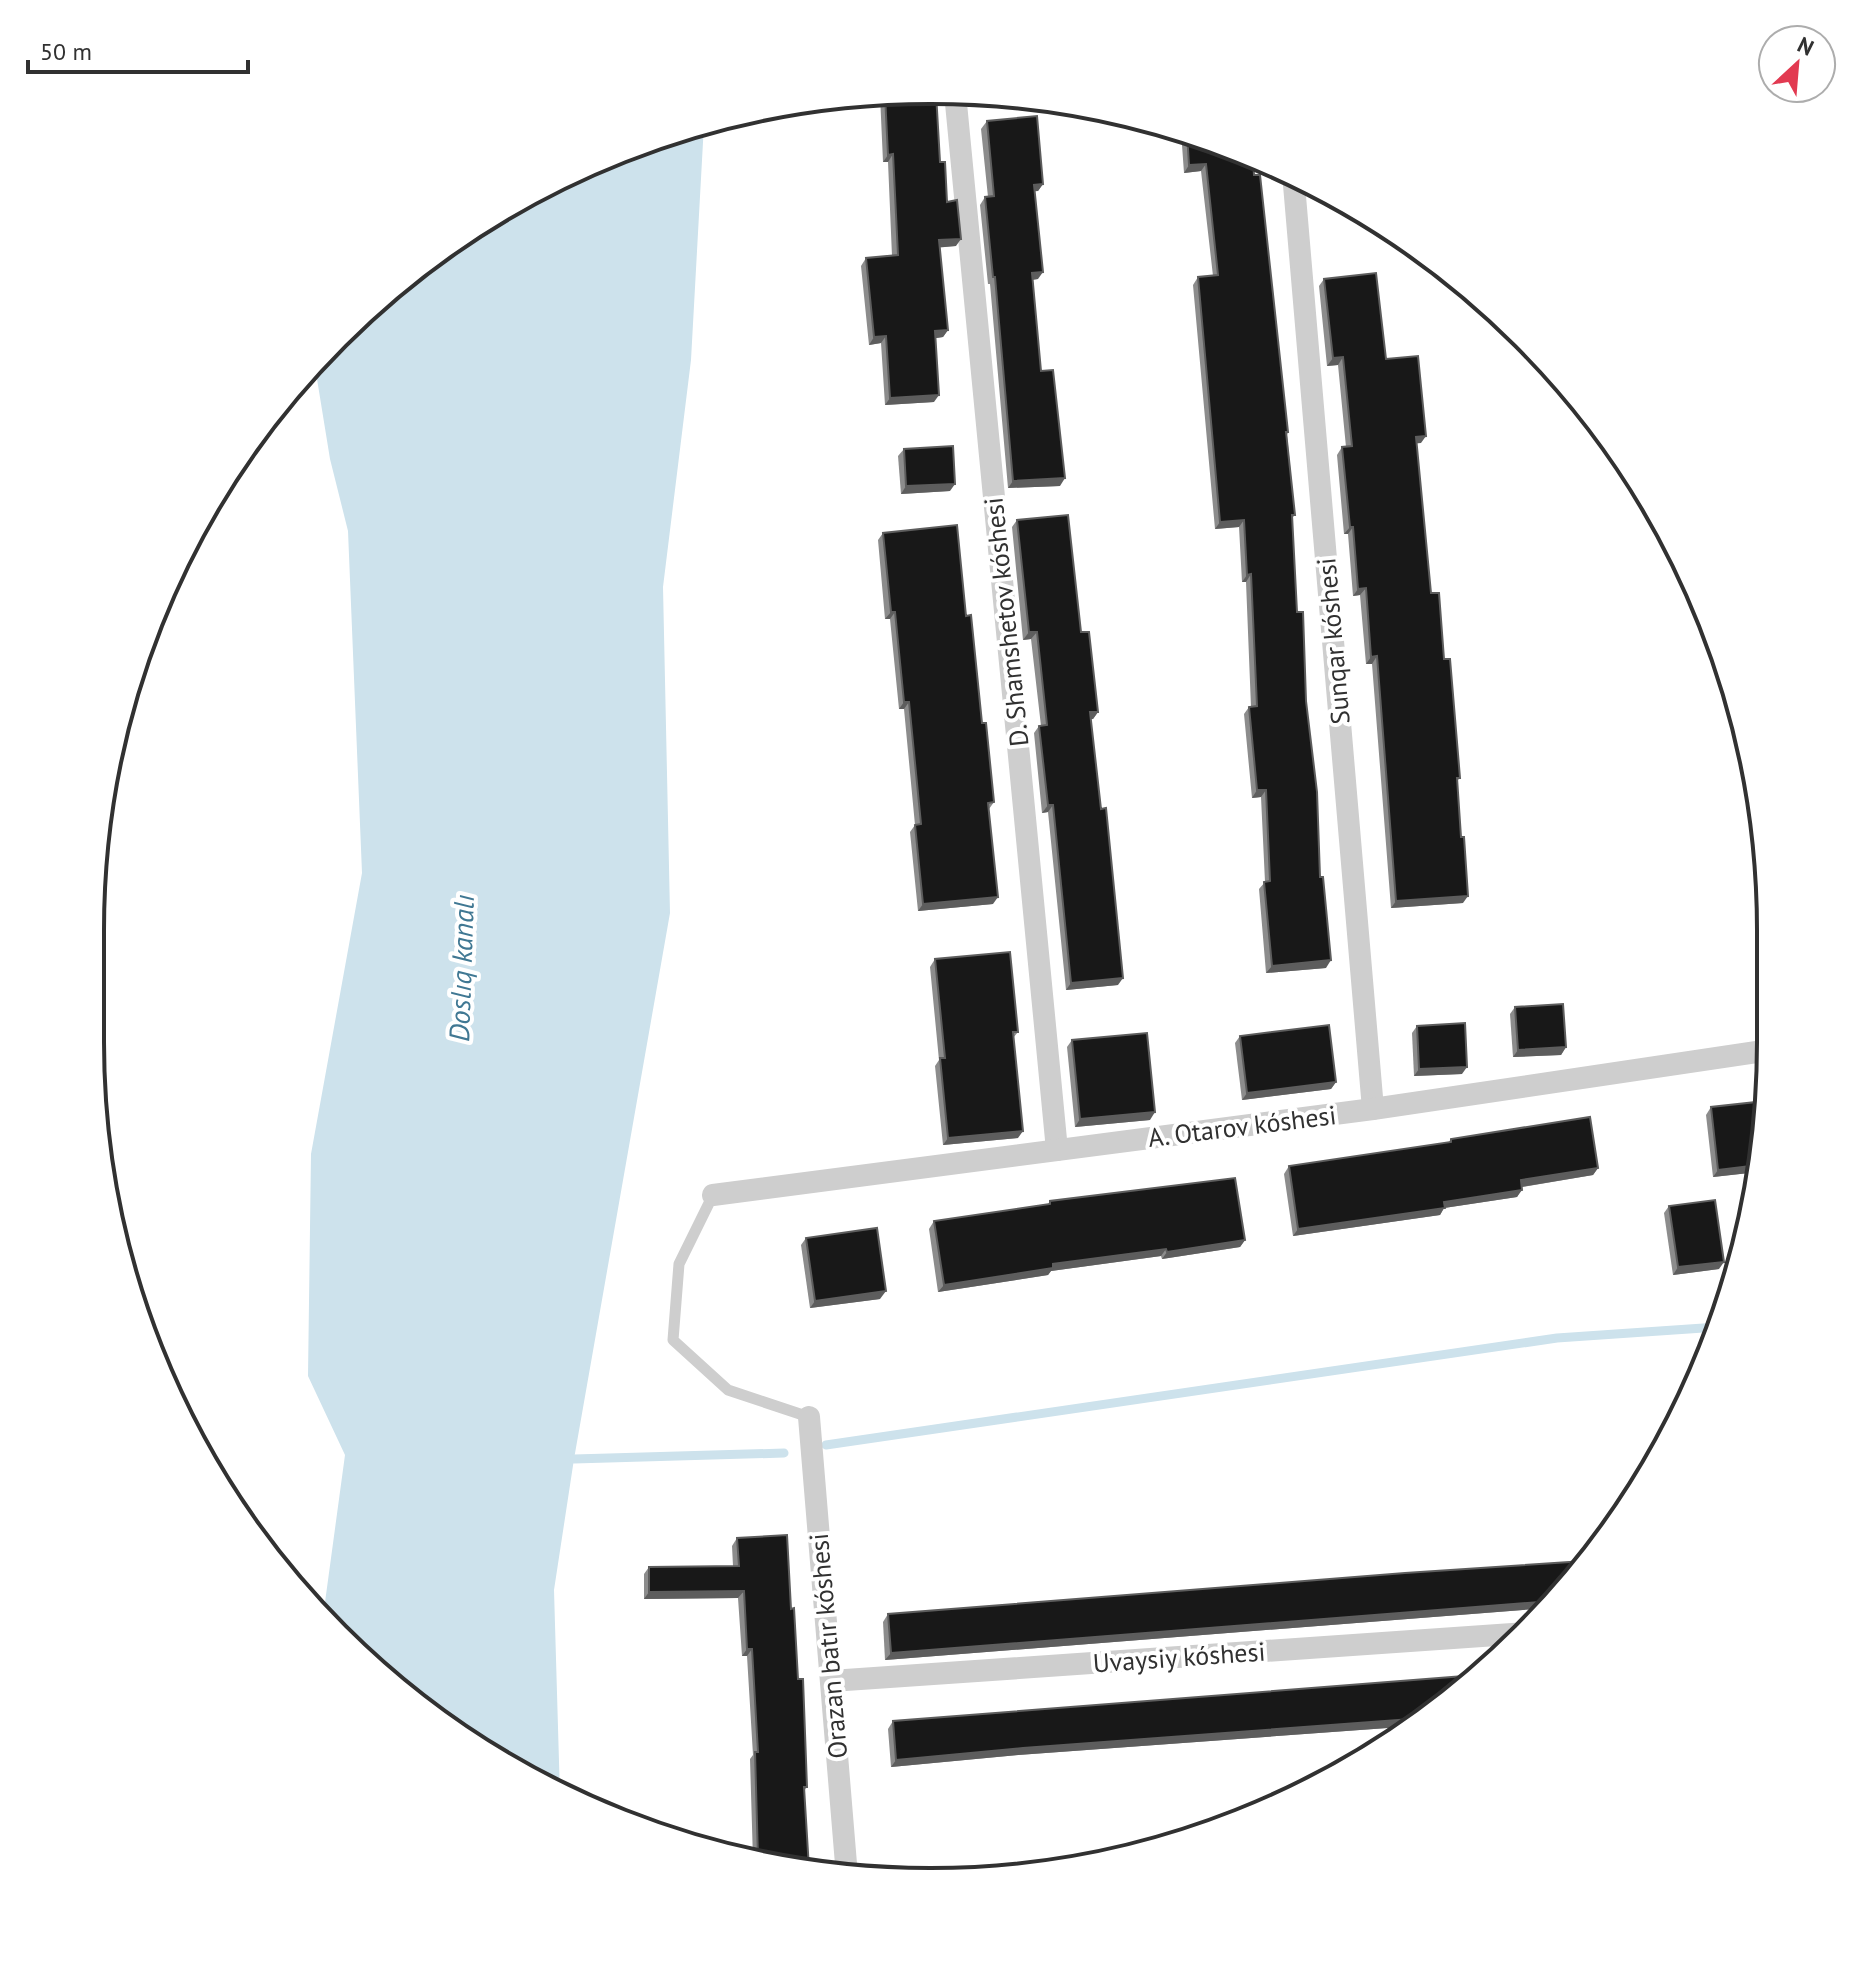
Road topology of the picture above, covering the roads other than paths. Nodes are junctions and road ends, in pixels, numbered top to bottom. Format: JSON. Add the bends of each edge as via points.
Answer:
{"nodes":[{"id":1,"x":956,"y":105,"type":"edge"},
{"id":2,"x":1294,"y":188,"type":"edge"},
{"id":3,"x":1757,"y":1052,"type":"edge"},
{"id":4,"x":1373,"y":1109,"type":"junction"},
{"id":5,"x":1057,"y":1150,"type":"junction"},
{"id":6,"x":713,"y":1195,"type":"joint"},
{"id":7,"x":809,"y":1417,"type":"joint"},
{"id":8,"x":1506,"y":1634,"type":"edge"},
{"id":9,"x":831,"y":1681,"type":"junction"},
{"id":10,"x":846,"y":1863,"type":"edge"}],
"edges":[{"from":1,"to":5,"type":"street","name":"D. Shamshetov kóshesi"},
{"from":2,"to":4,"type":"street","name":"Sunqar kóshesi"},
{"from":3,"to":4,"type":"street","name":"A. Otarov kóshesi"},
{"from":4,"to":5,"type":"street","name":"A. Otarov kóshesi"},
{"from":5,"to":6,"type":"street","name":"A. Otarov kóshesi"},
{"from":6,"to":7,"type":"lane","via":[[679,1264],[673,1340],[728,1390]]},
{"from":7,"to":9,"type":"street","name":"Orazan batır kóshesi"},
{"from":8,"to":9,"type":"street","name":"Uvaysiy kóshesi"},
{"from":9,"to":10,"type":"street","name":"Orazan batır kóshesi"}]}
